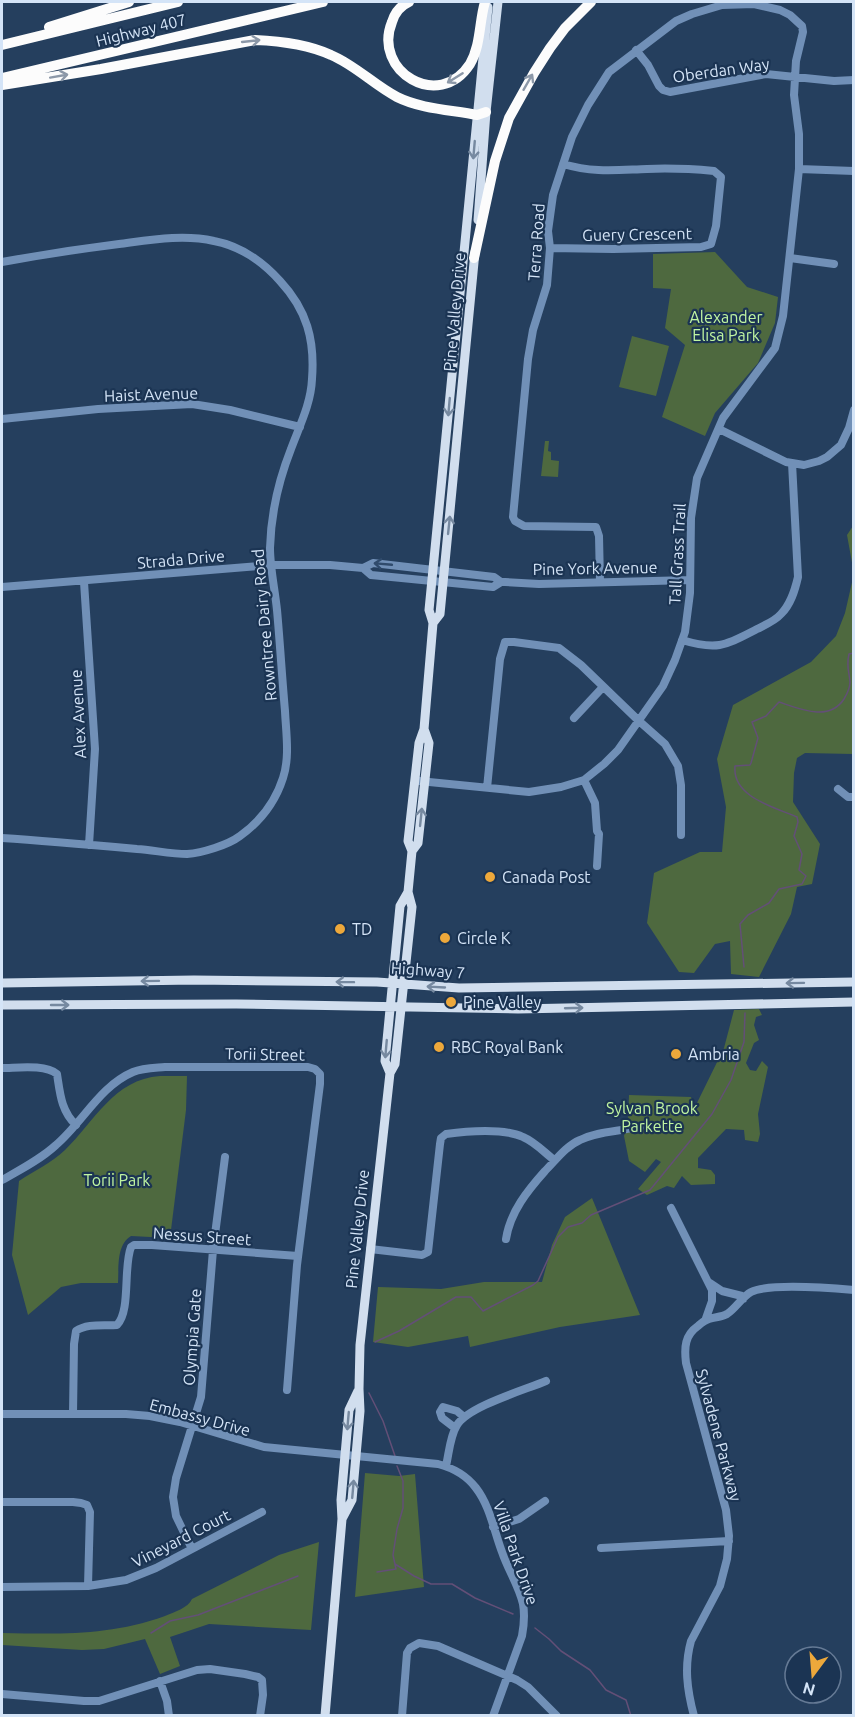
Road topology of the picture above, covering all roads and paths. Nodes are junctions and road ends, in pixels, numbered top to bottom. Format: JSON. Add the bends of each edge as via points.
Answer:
{"nodes":[{"id":1,"x":129,"y":2,"type":"edge"},
{"id":2,"x":178,"y":2,"type":"edge"},
{"id":3,"x":323,"y":2,"type":"edge"},
{"id":4,"x":409,"y":2,"type":"edge"},
{"id":5,"x":591,"y":2,"type":"edge"},
{"id":6,"x":490,"y":5,"type":"edge"},
{"id":7,"x":2,"y":44,"type":"edge"},
{"id":8,"x":636,"y":50,"type":"junction"},
{"id":9,"x":795,"y":76,"type":"junction"},
{"id":10,"x":2,"y":78,"type":"edge"},
{"id":11,"x":854,"y":80,"type":"edge"},
{"id":12,"x":2,"y":85,"type":"edge"},
{"id":13,"x":482,"y":114,"type":"junction"},
{"id":14,"x":563,"y":164,"type":"junction"},
{"id":15,"x":799,"y":169,"type":"junction"},
{"id":16,"x":854,"y":171,"type":"edge"},
{"id":17,"x":550,"y":248,"type":"junction"},
{"id":18,"x":474,"y":258,"type":"junction"},
{"id":19,"x":790,"y":258,"type":"junction"},
{"id":20,"x":2,"y":262,"type":"edge"},
{"id":21,"x":834,"y":264,"type":"dead end"},
{"id":22,"x":854,"y":410,"type":"edge"},
{"id":23,"x":2,"y":419,"type":"edge"},
{"id":24,"x":300,"y":427,"type":"junction"},
{"id":25,"x":719,"y":429,"type":"junction"},
{"id":26,"x":792,"y":463,"type":"junction"},
{"id":27,"x":272,"y":565,"type":"junction"},
{"id":28,"x":363,"y":568,"type":"junction"},
{"id":29,"x":434,"y":570,"type":"junction"},
{"id":30,"x":445,"y":571,"type":"junction"},
{"id":31,"x":690,"y":580,"type":"junction"},
{"id":32,"x":432,"y":581,"type":"junction"},
{"id":33,"x":84,"y":582,"type":"junction"},
{"id":34,"x":501,"y":582,"type":"junction"},
{"id":35,"x":600,"y":582,"type":"junction"},
{"id":36,"x":443,"y":583,"type":"junction"},
{"id":37,"x":2,"y":588,"type":"edge"},
{"id":38,"x":433,"y":623,"type":"junction"},
{"id":39,"x":682,"y":640,"type":"junction"},
{"id":40,"x":603,"y":687,"type":"junction"},
{"id":41,"x":574,"y":718,"type":"dead end"},
{"id":42,"x":639,"y":722,"type":"junction"},
{"id":43,"x":424,"y":729,"type":"junction"},
{"id":44,"x":584,"y":780,"type":"junction"},
{"id":45,"x":414,"y":781,"type":"junction"},
{"id":46,"x":424,"y":782,"type":"junction"},
{"id":47,"x":487,"y":788,"type":"junction"},
{"id":48,"x":838,"y":789,"type":"dead end"},
{"id":49,"x":854,"y":797,"type":"edge"},
{"id":50,"x":681,"y":835,"type":"dead end"},
{"id":51,"x":2,"y":838,"type":"edge"},
{"id":52,"x":89,"y":845,"type":"junction"},
{"id":53,"x":412,"y":851,"type":"junction"},
{"id":54,"x":597,"y":866,"type":"dead end"},
{"id":55,"x":408,"y":892,"type":"junction"},
{"id":56,"x":2,"y":982,"type":"edge"},
{"id":57,"x":854,"y":982,"type":"edge"},
{"id":58,"x":392,"y":983,"type":"junction"},
{"id":59,"x":404,"y":984,"type":"junction"},
{"id":60,"x":854,"y":1002,"type":"edge"},
{"id":61,"x":2,"y":1005,"type":"edge"},
{"id":62,"x":390,"y":1007,"type":"junction"},
{"id":63,"x":401,"y":1007,"type":"junction"},
{"id":64,"x":2,"y":1068,"type":"edge"},
{"id":65,"x":390,"y":1073,"type":"junction"},
{"id":66,"x":76,"y":1125,"type":"junction"},
{"id":67,"x":644,"y":1125,"type":"dead end"},
{"id":68,"x":225,"y":1157,"type":"dead end"},
{"id":69,"x":554,"y":1160,"type":"junction"},
{"id":70,"x":2,"y":1180,"type":"edge"},
{"id":71,"x":671,"y":1208,"type":"dead end"},
{"id":72,"x":506,"y":1239,"type":"dead end"},
{"id":73,"x":370,"y":1249,"type":"junction"},
{"id":74,"x":213,"y":1250,"type":"junction"},
{"id":75,"x":298,"y":1256,"type":"junction"},
{"id":76,"x":709,"y":1282,"type":"junction"},
{"id":77,"x":854,"y":1290,"type":"edge"},
{"id":78,"x":743,"y":1299,"type":"junction"},
{"id":79,"x":705,"y":1321,"type":"junction"},
{"id":80,"x":546,"y":1381,"type":"dead end"},
{"id":81,"x":359,"y":1389,"type":"junction"},
{"id":82,"x":287,"y":1390,"type":"dead end"},
{"id":83,"x":2,"y":1414,"type":"edge"},
{"id":84,"x":73,"y":1414,"type":"junction"},
{"id":85,"x":464,"y":1417,"type":"junction"},
{"id":86,"x":192,"y":1426,"type":"junction"},
{"id":87,"x":455,"y":1428,"type":"junction"},
{"id":88,"x":345,"y":1456,"type":"junction"},
{"id":89,"x":356,"y":1457,"type":"junction"},
{"id":90,"x":446,"y":1466,"type":"junction"},
{"id":91,"x":545,"y":1501,"type":"dead end"},
{"id":92,"x":2,"y":1502,"type":"edge"},
{"id":93,"x":262,"y":1512,"type":"dead end"},
{"id":94,"x":342,"y":1519,"type":"junction"},
{"id":95,"x":493,"y":1527,"type":"junction"},
{"id":96,"x":729,"y":1541,"type":"junction"},
{"id":97,"x":601,"y":1548,"type":"dead end"},
{"id":98,"x":192,"y":1549,"type":"junction"},
{"id":99,"x":87,"y":1586,"type":"junction"},
{"id":100,"x":2,"y":1587,"type":"edge"},
{"id":101,"x":507,"y":1676,"type":"junction"},
{"id":102,"x":160,"y":1681,"type":"junction"},
{"id":103,"x":2,"y":1694,"type":"edge"},
{"id":104,"x":169,"y":1716,"type":"edge"},
{"id":105,"x":260,"y":1716,"type":"edge"},
{"id":106,"x":325,"y":1716,"type":"edge"},
{"id":107,"x":402,"y":1716,"type":"edge"},
{"id":108,"x":493,"y":1716,"type":"edge"},
{"id":109,"x":557,"y":1716,"type":"edge"},
{"id":110,"x":694,"y":1716,"type":"edge"}],
"edges":[{"from":1,"to":7,"type":"highway"},
{"from":2,"to":7,"type":"highway","name":"Highway 407"},
{"from":3,"to":10,"type":"highway","name":"Highway 407"},
{"from":6,"to":4,"type":"highway","one_way":true,"via":[[464,72],[454,80],[431,85],[419,84],[406,76],[391,57],[388,32],[394,15]]},
{"from":18,"to":5,"type":"highway","one_way":true,"via":[[495,161],[509,118],[550,48]]},
{"from":6,"to":13,"type":"main road","name":"Pine Valley Drive"},
{"from":8,"to":9,"type":"street","name":"Oberdan Way","via":[[659,86],[670,92],[766,74]]},
{"from":8,"to":9,"type":"street","name":"Terra Road","via":[[692,14],[722,5],[754,4],[780,10],[802,26]]},
{"from":8,"to":14,"type":"street","name":"Terra Road","via":[[609,72],[592,97]]},
{"from":9,"to":11,"type":"street","name":"Oberdan Way"},
{"from":9,"to":15,"type":"street","name":"Tall Grass Trail"},
{"from":12,"to":13,"type":"highway","one_way":true,"via":[[255,40],[278,40],[332,55],[398,98]]},
{"from":13,"to":18,"type":"main road","name":"Pine Valley Drive","via":[[480,207]]},
{"from":13,"to":29,"type":"main road","name":"Pine Valley Drive","one_way":true},
{"from":14,"to":17,"type":"street","name":"Terra Road","via":[[552,205]]},
{"from":14,"to":17,"type":"street","name":"Guery Crescent","via":[[600,171],[714,171],[721,177],[716,226],[711,244],[701,247]]},
{"from":15,"to":16,"type":"street"},
{"from":15,"to":19,"type":"street","name":"Tall Grass Trail"},
{"from":17,"to":35,"type":"street","name":"Terra Road","via":[[547,285],[528,359],[513,517],[524,526],[596,527]]},
{"from":30,"to":18,"type":"main road","name":"Pine Valley Drive","one_way":true},
{"from":19,"to":21,"type":"street"},
{"from":19,"to":25,"type":"street","name":"Tall Grass Trail","via":[[775,348],[729,409]]},
{"from":20,"to":24,"type":"street","name":"Rowntree Dairy Road","via":[[145,240],[192,237],[218,241],[248,254],[263,263],[288,289],[308,325],[312,381]]},
{"from":22,"to":26,"type":"street","via":[[846,436],[833,453],[804,465]]},
{"from":23,"to":24,"type":"street","name":"Haist Avenue","via":[[192,404]]},
{"from":24,"to":27,"type":"street","name":"Rowntree Dairy Road","via":[[274,499]]},
{"from":25,"to":26,"type":"street"},
{"from":25,"to":31,"type":"street","name":"Tall Grass Trail","via":[[694,492]]},
{"from":26,"to":39,"type":"street","via":[[798,577],[788,605],[768,623],[724,645],[706,646]]},
{"from":27,"to":28,"type":"street","name":"Strada Drive"},
{"from":27,"to":33,"type":"street","name":"Strada Drive"},
{"from":27,"to":52,"type":"street","name":"Rowntree Dairy Road","via":[[287,747],[284,776],[273,802],[260,820],[237,838],[188,854]]},
{"from":29,"to":28,"type":"street","name":"Strada Drive","one_way":true,"via":[[373,563]]},
{"from":28,"to":32,"type":"street","name":"Strada Drive","via":[[371,575]]},
{"from":29,"to":30,"type":"street","name":"Strada Drive"},
{"from":29,"to":32,"type":"main road","name":"Pine Valley Drive"},
{"from":30,"to":34,"type":"street","name":"Pine York Avenue","via":[[494,577]]},
{"from":30,"to":36,"type":"main road","name":"Pine Valley Drive"},
{"from":31,"to":35,"type":"street","name":"Pine York Avenue"},
{"from":31,"to":39,"type":"street","name":"Tall Grass Trail"},
{"from":32,"to":36,"type":"street","name":"Pine York Avenue"},
{"from":32,"to":38,"type":"main road","name":"Pine Valley Drive","via":[[429,610]]},
{"from":33,"to":37,"type":"street","name":"Strada Drive"},
{"from":33,"to":52,"type":"street","name":"Alex Avenue","via":[[95,750]]},
{"from":34,"to":35,"type":"street","name":"Pine York Avenue"},
{"from":34,"to":36,"type":"street","name":"Pine York Avenue","via":[[493,587]]},
{"from":36,"to":38,"type":"main road","name":"Pine Valley Drive","via":[[440,614]]},
{"from":38,"to":43,"type":"main road","name":"Pine Valley Drive"},
{"from":39,"to":42,"type":"street","name":"Tall Grass Trail","via":[[663,686]]},
{"from":40,"to":41,"type":"street"},
{"from":40,"to":42,"type":"street"},
{"from":40,"to":47,"type":"street","via":[[559,648],[505,642]]},
{"from":42,"to":44,"type":"street","name":"Tall Grass Trail","via":[[612,756]]},
{"from":42,"to":50,"type":"street","via":[[665,744],[678,766]]},
{"from":43,"to":45,"type":"main road","name":"Pine Valley Drive"},
{"from":43,"to":46,"type":"main road","name":"Pine Valley Drive","via":[[429,743]]},
{"from":44,"to":47,"type":"street","name":"Tall Grass Trail","via":[[539,791]]},
{"from":44,"to":54,"type":"street","via":[[595,803],[599,834]]},
{"from":45,"to":46,"type":"street","name":"Tall Grass Trail"},
{"from":45,"to":53,"type":"main road","name":"Pine Valley Drive","via":[[408,841]]},
{"from":46,"to":47,"type":"street","name":"Tall Grass Trail"},
{"from":53,"to":46,"type":"main road","name":"Pine Valley Drive","one_way":true,"via":[[418,843]]},
{"from":48,"to":49,"type":"street"},
{"from":51,"to":52,"type":"street","name":"Rowntree Dairy Road"},
{"from":53,"to":55,"type":"main road","name":"Pine Valley Drive"},
{"from":55,"to":58,"type":"main road","name":"Pine Valley Drive","via":[[400,906]]},
{"from":55,"to":59,"type":"main road","name":"Pine Valley Drive","via":[[412,907]]},
{"from":58,"to":56,"type":"main road","name":"Highway 7","one_way":true},
{"from":57,"to":59,"type":"main road","name":"Highway 7","one_way":true,"via":[[459,988]]},
{"from":58,"to":59,"type":"main road","name":"Highway 7"},
{"from":58,"to":62,"type":"main road","name":"Pine Valley Drive"},
{"from":59,"to":63,"type":"main road","name":"Pine Valley Drive"},
{"from":63,"to":60,"type":"main road","one_way":true,"via":[[518,1009]]},
{"from":61,"to":62,"type":"main road","one_way":true},
{"from":62,"to":63,"type":"main road"},
{"from":62,"to":65,"type":"main road","name":"Pine Valley Drive","one_way":true,"via":[[385,1061]]},
{"from":63,"to":65,"type":"main road","name":"Pine Valley Drive","via":[[395,1064]]},
{"from":64,"to":66,"type":"street","via":[[54,1071],[64,1109]]},
{"from":65,"to":73,"type":"main road","name":"Pine Valley Drive"},
{"from":66,"to":70,"type":"street","name":"Torii Street","via":[[50,1151]]},
{"from":66,"to":75,"type":"street","name":"Torii Street","via":[[123,1077],[150,1068],[315,1069],[320,1074],[320,1084]]},
{"from":67,"to":69,"type":"street","via":[[579,1140]]},
{"from":68,"to":74,"type":"street","name":"Olympia Gate"},
{"from":69,"to":72,"type":"street","via":[[528,1191]]},
{"from":69,"to":73,"type":"street","via":[[513,1133],[446,1134],[440,1144],[428,1252],[422,1255]]},
{"from":71,"to":76,"type":"street"},
{"from":73,"to":81,"type":"main road","name":"Pine Valley Drive"},
{"from":74,"to":75,"type":"street","name":"Nessus Street"},
{"from":74,"to":84,"type":"street","name":"Nessus Street","via":[[131,1247],[120,1323],[81,1327],[76,1331]]},
{"from":74,"to":86,"type":"street","name":"Olympia Gate","via":[[201,1397]]},
{"from":75,"to":82,"type":"street","name":"Torii Street"},
{"from":76,"to":78,"type":"street"},
{"from":76,"to":79,"type":"street","via":[[712,1301]]},
{"from":77,"to":78,"type":"street","name":"Sylvadene Parkway","via":[[769,1287],[754,1290]]},
{"from":78,"to":79,"type":"street","name":"Sylvadene Parkway","via":[[728,1313]]},
{"from":79,"to":96,"type":"street","name":"Sylvadene Parkway","via":[[687,1338],[686,1363],[726,1510]]},
{"from":80,"to":85,"type":"street"},
{"from":81,"to":88,"type":"main road","name":"Pine Valley Drive","one_way":true,"via":[[349,1410]]},
{"from":81,"to":89,"type":"main road","name":"Pine Valley Drive"},
{"from":83,"to":84,"type":"street","name":"Embassy Drive"},
{"from":84,"to":86,"type":"street","name":"Embassy Drive","via":[[150,1416]]},
{"from":85,"to":87,"type":"street"},
{"from":85,"to":87,"type":"street","via":[[443,1407],[442,1418]]},
{"from":86,"to":88,"type":"street","name":"Embassy Drive","via":[[264,1447]]},
{"from":86,"to":98,"type":"street","name":"Olympia Gate","via":[[173,1497],[176,1516]]},
{"from":87,"to":90,"type":"street"},
{"from":88,"to":89,"type":"street","name":"Embassy Drive"},
{"from":88,"to":94,"type":"main road","name":"Pine Valley Drive"},
{"from":89,"to":90,"type":"street","name":"Villa Park Drive"},
{"from":94,"to":89,"type":"main road","name":"Pine Valley Drive","one_way":true,"via":[[352,1500]]},
{"from":90,"to":95,"type":"street","name":"Villa Park Drive","via":[[475,1486]]},
{"from":91,"to":95,"type":"street","via":[[519,1519]]},
{"from":92,"to":99,"type":"street","via":[[87,1505]]},
{"from":93,"to":98,"type":"street","name":"Vineyard Court"},
{"from":94,"to":106,"type":"main road","name":"Pine Valley Drive"},
{"from":95,"to":101,"type":"street","name":"Villa Park Drive","via":[[523,1608],[522,1636]]},
{"from":96,"to":97,"type":"street"},
{"from":96,"to":110,"type":"street","name":"Sylvadene Parkway","via":[[720,1586],[688,1650],[687,1686]]},
{"from":98,"to":99,"type":"street","name":"Vineyard Court","via":[[137,1576]]},
{"from":99,"to":100,"type":"street","name":"Vineyard Court"},
{"from":101,"to":107,"type":"street","via":[[438,1646],[419,1643],[407,1653]]},
{"from":101,"to":108,"type":"street","name":"Villa Park Drive"},
{"from":101,"to":109,"type":"street","via":[[528,1687]]},
{"from":102,"to":103,"type":"street","via":[[99,1701]]},
{"from":102,"to":104,"type":"street"},
{"from":102,"to":105,"type":"street","via":[[210,1669],[258,1677],[263,1685]]}]}
